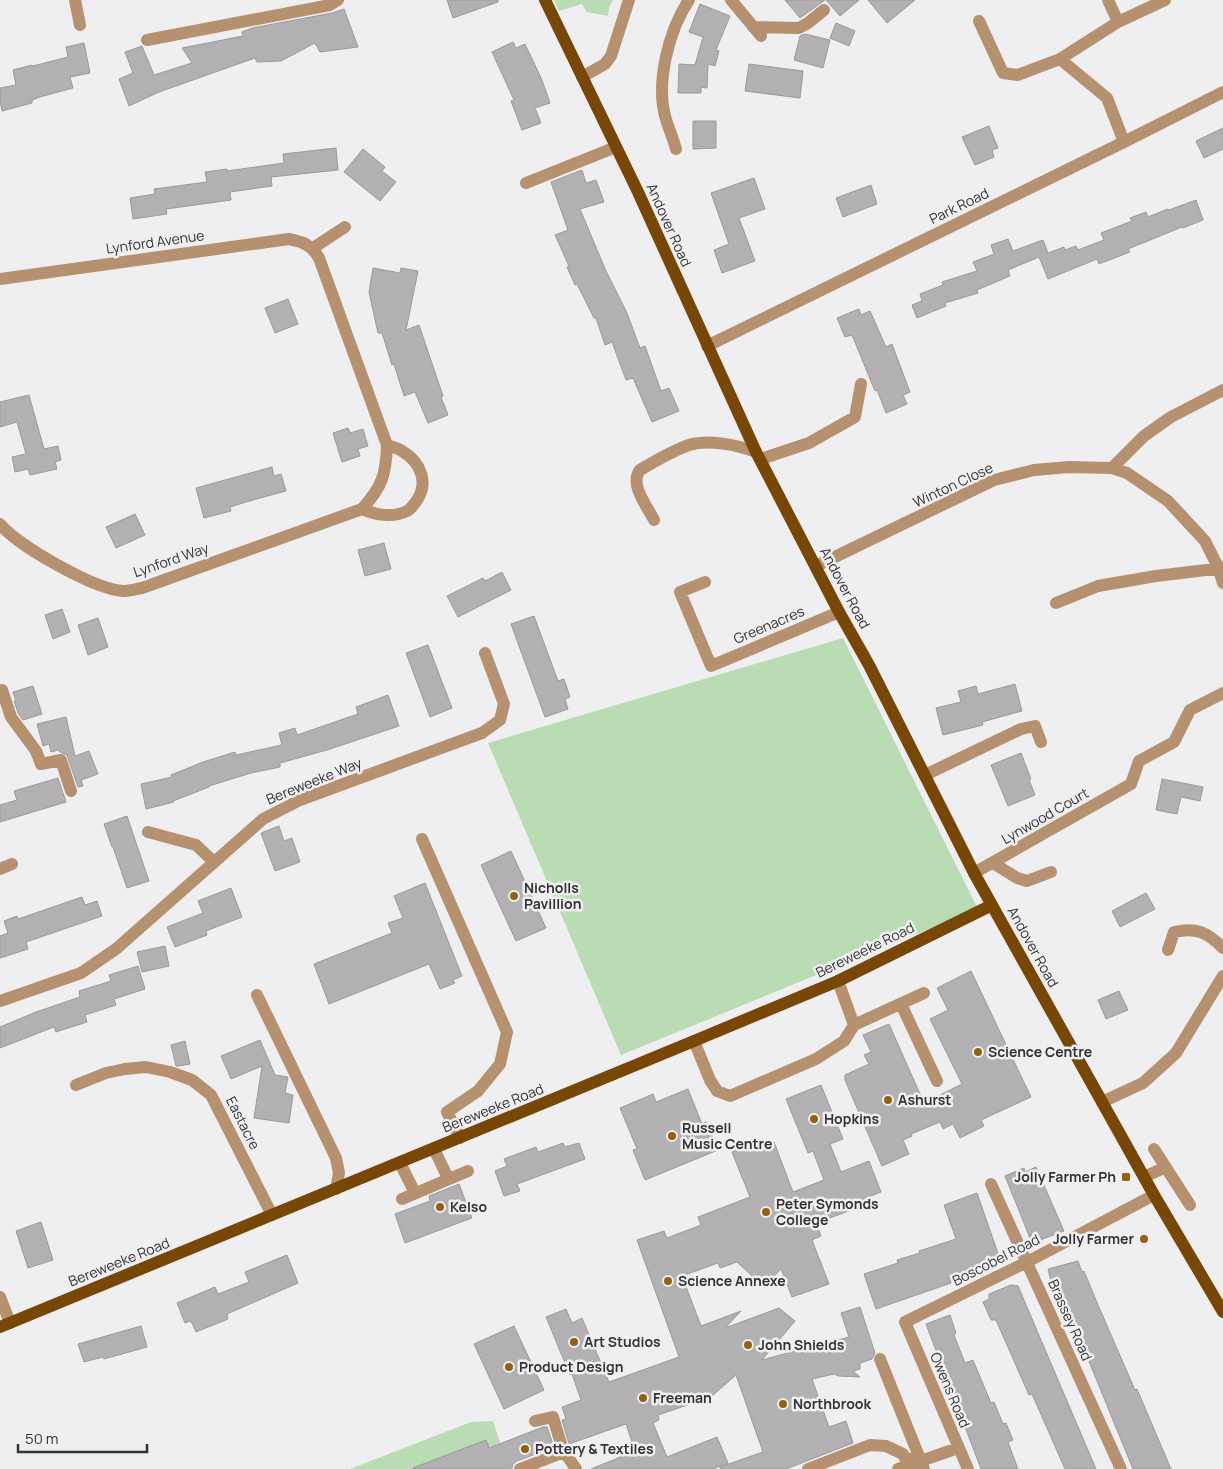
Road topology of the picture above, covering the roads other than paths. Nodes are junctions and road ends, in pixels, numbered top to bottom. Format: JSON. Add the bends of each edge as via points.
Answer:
{"nodes":[{"id":1,"x":74,"y":0,"type":"edge"},
{"id":2,"x":338,"y":0,"type":"edge"},
{"id":3,"x":545,"y":0,"type":"edge"},
{"id":4,"x":630,"y":0,"type":"edge"},
{"id":5,"x":689,"y":0,"type":"edge"},
{"id":6,"x":731,"y":0,"type":"edge"},
{"id":7,"x":1108,"y":0,"type":"edge"},
{"id":8,"x":1165,"y":0,"type":"edge"},
{"id":9,"x":824,"y":10,"type":"dead end"},
{"id":10,"x":979,"y":21,"type":"dead end"},
{"id":11,"x":1118,"y":22,"type":"junction"},
{"id":12,"x":80,"y":25,"type":"dead end"},
{"id":13,"x":147,"y":40,"type":"dead end"},
{"id":14,"x":1060,"y":59,"type":"junction"},
{"id":15,"x":582,"y":77,"type":"junction"},
{"id":16,"x":1223,"y":92,"type":"edge"},
{"id":17,"x":1124,"y":142,"type":"junction"},
{"id":18,"x":616,"y":147,"type":"junction"},
{"id":19,"x":676,"y":149,"type":"dead end"},
{"id":20,"x":526,"y":182,"type":"dead end"},
{"id":21,"x":345,"y":226,"type":"dead end"},
{"id":22,"x":313,"y":248,"type":"junction"},
{"id":23,"x":0,"y":279,"type":"edge"},
{"id":24,"x":707,"y":346,"type":"junction"},
{"id":25,"x":861,"y":384,"type":"dead end"},
{"id":26,"x":1223,"y":390,"type":"edge"},
{"id":27,"x":387,"y":445,"type":"junction"},
{"id":28,"x":758,"y":456,"type":"junction"},
{"id":29,"x":1112,"y":468,"type":"junction"},
{"id":30,"x":362,"y":509,"type":"junction"},
{"id":31,"x":654,"y":520,"type":"dead end"},
{"id":32,"x":0,"y":524,"type":"edge"},
{"id":33,"x":816,"y":566,"type":"junction"},
{"id":34,"x":1220,"y":568,"type":"edge"},
{"id":35,"x":705,"y":582,"type":"dead end"},
{"id":36,"x":1223,"y":583,"type":"edge"},
{"id":37,"x":1056,"y":602,"type":"dead end"},
{"id":38,"x":839,"y":612,"type":"junction"},
{"id":39,"x":486,"y":653,"type":"dead end"},
{"id":40,"x":0,"y":691,"type":"edge"},
{"id":41,"x":1223,"y":693,"type":"edge"},
{"id":42,"x":1041,"y":742,"type":"dead end"},
{"id":43,"x":925,"y":775,"type":"junction"},
{"id":44,"x":71,"y":791,"type":"dead end"},
{"id":45,"x":148,"y":832,"type":"dead end"},
{"id":46,"x":422,"y":839,"type":"dead end"},
{"id":47,"x":214,"y":862,"type":"junction"},
{"id":48,"x":993,"y":863,"type":"junction"},
{"id":49,"x":1051,"y":872,"type":"dead end"},
{"id":50,"x":974,"y":873,"type":"junction"},
{"id":51,"x":992,"y":905,"type":"junction"},
{"id":52,"x":1223,"y":948,"type":"edge"},
{"id":53,"x":1168,"y":950,"type":"dead end"},
{"id":54,"x":1223,"y":976,"type":"edge"},
{"id":55,"x":838,"y":980,"type":"junction"},
{"id":56,"x":924,"y":993,"type":"dead end"},
{"id":57,"x":257,"y":995,"type":"dead end"},
{"id":58,"x":0,"y":1001,"type":"edge"},
{"id":59,"x":901,"y":1004,"type":"junction"},
{"id":60,"x":854,"y":1025,"type":"junction"},
{"id":61,"x":694,"y":1041,"type":"junction"},
{"id":62,"x":938,"y":1081,"type":"dead end"},
{"id":63,"x":76,"y":1085,"type":"dead end"},
{"id":64,"x":1102,"y":1102,"type":"junction"},
{"id":65,"x":460,"y":1138,"type":"junction"},
{"id":66,"x":434,"y":1149,"type":"junction"},
{"id":67,"x":1154,"y":1149,"type":"dead end"},
{"id":68,"x":400,"y":1163,"type":"junction"},
{"id":69,"x":1166,"y":1167,"type":"junction"},
{"id":70,"x":468,"y":1171,"type":"dead end"},
{"id":71,"x":1144,"y":1177,"type":"junction"},
{"id":72,"x":448,"y":1178,"type":"junction"},
{"id":73,"x":991,"y":1184,"type":"dead end"},
{"id":74,"x":336,"y":1189,"type":"junction"},
{"id":75,"x":415,"y":1193,"type":"junction"},
{"id":76,"x":1154,"y":1195,"type":"junction"},
{"id":77,"x":402,"y":1199,"type":"dead end"},
{"id":78,"x":1190,"y":1205,"type":"dead end"},
{"id":79,"x":272,"y":1216,"type":"junction"},
{"id":80,"x":1027,"y":1262,"type":"junction"},
{"id":81,"x":0,"y":1297,"type":"edge"},
{"id":82,"x":1223,"y":1312,"type":"edge"},
{"id":83,"x":905,"y":1322,"type":"joint"},
{"id":84,"x":5,"y":1325,"type":"edge"},
{"id":85,"x":880,"y":1359,"type":"dead end"},
{"id":86,"x":535,"y":1422,"type":"dead end"},
{"id":87,"x":958,"y":1448,"type":"junction"},
{"id":88,"x":564,"y":1454,"type":"junction"},
{"id":89,"x":922,"y":1465,"type":"edge"},
{"id":90,"x":520,"y":1469,"type":"edge"},
{"id":91,"x":576,"y":1469,"type":"edge"},
{"id":92,"x":808,"y":1469,"type":"edge"},
{"id":93,"x":898,"y":1469,"type":"edge"},
{"id":94,"x":968,"y":1469,"type":"edge"},
{"id":95,"x":1121,"y":1469,"type":"edge"}],
"edges":[{"from":1,"to":12,"type":"street"},
{"from":2,"to":13,"type":"street","via":[[330,5]]},
{"from":3,"to":15,"type":"main road","name":"Andover Road"},
{"from":4,"to":15,"type":"street","via":[[611,56]]},
{"from":5,"to":19,"type":"street","via":[[674,30],[663,74],[665,116]]},
{"from":6,"to":9,"type":"street","via":[[757,31],[798,28]]},
{"from":7,"to":11,"type":"street"},
{"from":8,"to":11,"type":"street"},
{"from":10,"to":14,"type":"street","via":[[1003,73],[1018,75]]},
{"from":11,"to":14,"type":"street"},
{"from":14,"to":17,"type":"street","via":[[1107,98]]},
{"from":15,"to":18,"type":"main road","name":"Andover Road"},
{"from":16,"to":17,"type":"street","name":"Park Road"},
{"from":17,"to":24,"type":"street","name":"Park Road"},
{"from":18,"to":20,"type":"street"},
{"from":18,"to":24,"type":"main road","name":"Andover Road"},
{"from":21,"to":22,"type":"street"},
{"from":22,"to":23,"type":"street","name":"Lynford Avenue","via":[[289,239]]},
{"from":22,"to":27,"type":"street","via":[[320,258]]},
{"from":24,"to":28,"type":"main road","name":"Andover Road"},
{"from":25,"to":28,"type":"street","via":[[855,417],[809,443]]},
{"from":26,"to":29,"type":"street","via":[[1171,417],[1144,436]]},
{"from":27,"to":30,"type":"street","via":[[382,483]]},
{"from":27,"to":30,"type":"street","via":[[402,450],[423,475],[418,500],[408,511],[394,515]]},
{"from":28,"to":31,"type":"street","via":[[742,446],[698,443],[640,470],[636,475],[636,486]]},
{"from":28,"to":33,"type":"main road","name":"Andover Road"},
{"from":29,"to":33,"type":"street","name":"Winton Close","via":[[1034,470],[994,480]]},
{"from":29,"to":34,"type":"street","name":"Winton Close","via":[[1127,473],[1168,501],[1205,541]]},
{"from":30,"to":32,"type":"street","name":"Lynford Way","via":[[142,588],[124,591],[101,586],[56,564],[6,532]]},
{"from":33,"to":38,"type":"main road","name":"Andover Road"},
{"from":34,"to":36,"type":"street","name":"Winton Close"},
{"from":34,"to":37,"type":"street","via":[[1098,586]]},
{"from":35,"to":38,"type":"street","name":"Greenacres","via":[[680,592],[711,666]]},
{"from":38,"to":43,"type":"main road","name":"Andover Road","via":[[870,665]]},
{"from":39,"to":47,"type":"street","name":"Bereweeke Way","via":[[504,704],[500,720],[482,734],[300,800],[263,819]]},
{"from":40,"to":44,"type":"street","via":[[41,764],[61,760]]},
{"from":41,"to":48,"type":"street","name":"Lynwood Court","via":[[1190,710],[1174,742],[1139,761],[1132,784]]},
{"from":42,"to":43,"type":"street","via":[[1035,726],[1021,729]]},
{"from":43,"to":50,"type":"main road","name":"Andover Road"},
{"from":45,"to":47,"type":"street","via":[[196,845]]},
{"from":46,"to":65,"type":"street","via":[[507,1032],[500,1064],[478,1091],[447,1112]]},
{"from":47,"to":58,"type":"street","name":"Bereweeke Way","via":[[116,949],[81,973]]},
{"from":48,"to":49,"type":"street","via":[[1027,881]]},
{"from":48,"to":50,"type":"street","name":"Lynwood Court"},
{"from":50,"to":51,"type":"main road","name":"Andover Road"},
{"from":51,"to":55,"type":"main road","name":"Bereweeke Road"},
{"from":51,"to":64,"type":"main road","name":"Andover Road"},
{"from":52,"to":53,"type":"street","via":[[1212,937],[1189,929],[1174,932]]},
{"from":54,"to":64,"type":"street","via":[[1176,1054],[1143,1083]]},
{"from":55,"to":60,"type":"street"},
{"from":55,"to":61,"type":"main road","name":"Bereweeke Road"},
{"from":56,"to":59,"type":"street"},
{"from":57,"to":74,"type":"street","via":[[336,1158],[339,1173]]},
{"from":59,"to":60,"type":"street"},
{"from":59,"to":62,"type":"street"},
{"from":60,"to":61,"type":"street","via":[[844,1041],[816,1059],[730,1096],[717,1090],[710,1080]]},
{"from":61,"to":65,"type":"main road","name":"Bereweeke Road"},
{"from":63,"to":79,"type":"street","name":"Eastacre","via":[[106,1073],[146,1067],[192,1080],[211,1095]]},
{"from":64,"to":71,"type":"main road","name":"Andover Road"},
{"from":65,"to":66,"type":"main road","name":"Bereweeke Road"},
{"from":66,"to":68,"type":"main road","name":"Bereweeke Road"},
{"from":66,"to":72,"type":"street"},
{"from":67,"to":69,"type":"street"},
{"from":68,"to":74,"type":"main road","name":"Bereweeke Road"},
{"from":68,"to":75,"type":"street"},
{"from":69,"to":71,"type":"street"},
{"from":69,"to":78,"type":"street"},
{"from":70,"to":72,"type":"street"},
{"from":71,"to":76,"type":"main road","name":"Andover Road"},
{"from":72,"to":75,"type":"street"},
{"from":73,"to":80,"type":"street","name":"Brassey Road"},
{"from":74,"to":79,"type":"main road","name":"Bereweeke Road"},
{"from":75,"to":77,"type":"street"},
{"from":76,"to":80,"type":"street","name":"Boscobel Road"},
{"from":76,"to":82,"type":"main road","name":"Andover Road"},
{"from":79,"to":84,"type":"main road","name":"Bereweeke Road"},
{"from":80,"to":83,"type":"street","name":"Boscobel Road"},
{"from":80,"to":95,"type":"street","name":"Brassey Road"},
{"from":81,"to":84,"type":"street"},
{"from":83,"to":87,"type":"street","name":"Owens Road"},
{"from":85,"to":89,"type":"street"},
{"from":86,"to":88,"type":"street","via":[[553,1416]]},
{"from":87,"to":89,"type":"street"},
{"from":87,"to":94,"type":"street","name":"Owens Road"},
{"from":88,"to":90,"type":"street"},
{"from":88,"to":91,"type":"street"},
{"from":89,"to":92,"type":"street","via":[[886,1446],[870,1445]]},
{"from":89,"to":93,"type":"street"}]}
